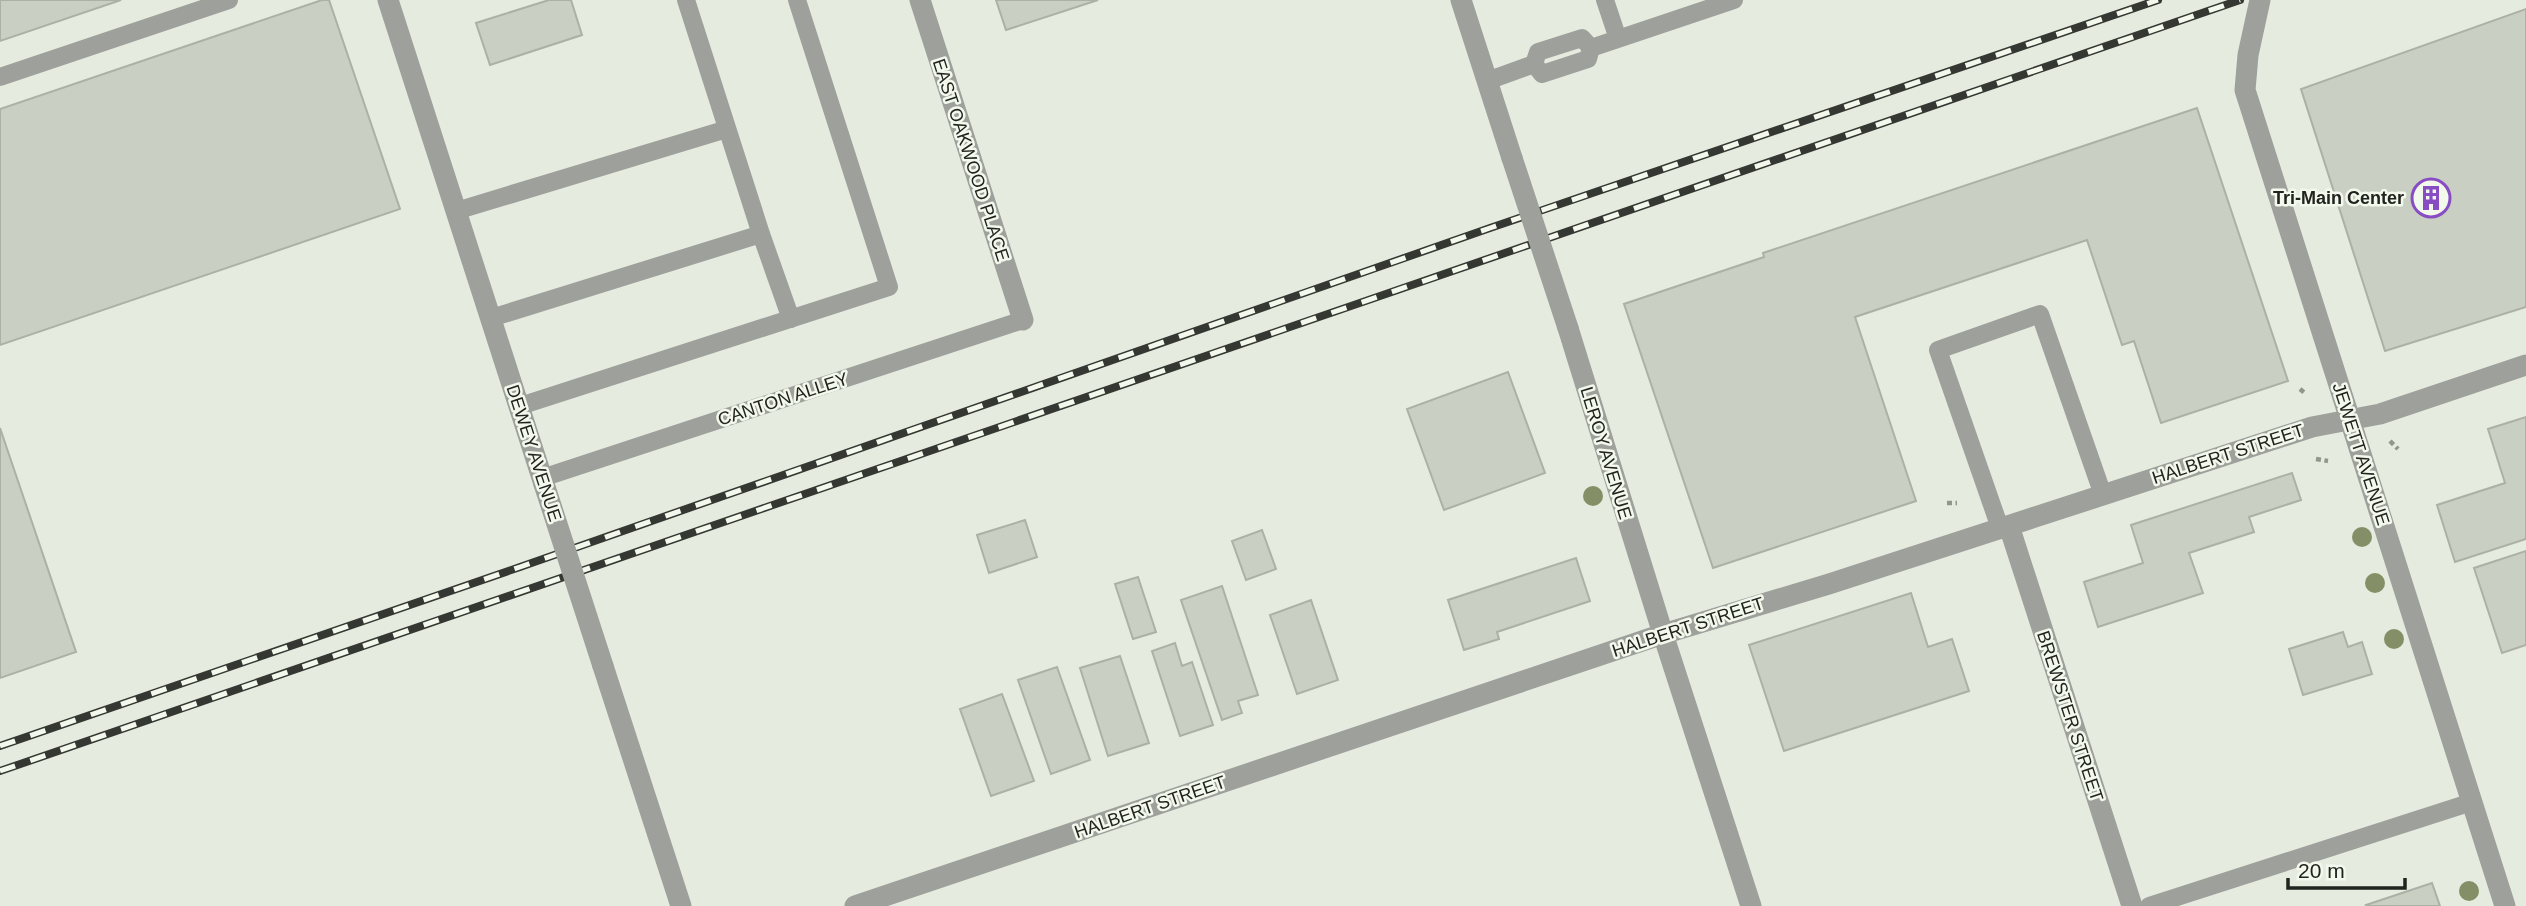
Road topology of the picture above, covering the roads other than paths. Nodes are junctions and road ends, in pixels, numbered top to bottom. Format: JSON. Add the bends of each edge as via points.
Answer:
{"nodes":[{"id":1,"x":229,"y":0,"type":"edge"},
{"id":2,"x":388,"y":0,"type":"edge"},
{"id":3,"x":686,"y":0,"type":"edge"},
{"id":4,"x":797,"y":0,"type":"edge"},
{"id":5,"x":920,"y":0,"type":"edge"},
{"id":6,"x":1461,"y":0,"type":"edge"},
{"id":7,"x":1605,"y":0,"type":"edge"},
{"id":8,"x":1734,"y":0,"type":"edge"},
{"id":9,"x":2260,"y":0,"type":"edge"},
{"id":10,"x":1618,"y":39,"type":"junction"},
{"id":11,"x":0,"y":78,"type":"edge"},
{"id":12,"x":1487,"y":80,"type":"junction"},
{"id":13,"x":727,"y":129,"type":"junction"},
{"id":14,"x":456,"y":211,"type":"junction"},
{"id":15,"x":761,"y":234,"type":"junction"},
{"id":16,"x":491,"y":318,"type":"junction"},
{"id":17,"x":791,"y":319,"type":"junction"},
{"id":18,"x":1023,"y":320,"type":"joint"},
{"id":19,"x":2526,"y":365,"type":"edge"},
{"id":20,"x":520,"y":406,"type":"junction"},
{"id":21,"x":2350,"y":420,"type":"junction"},
{"id":22,"x":543,"y":481,"type":"junction"},
{"id":23,"x":2103,"y":495,"type":"junction"},
{"id":24,"x":2004,"y":527,"type":"junction"},
{"id":25,"x":1662,"y":634,"type":"junction"},
{"id":26,"x":2472,"y":802,"type":"junction"},
{"id":27,"x":681,"y":906,"type":"edge"},
{"id":28,"x":855,"y":906,"type":"edge"},
{"id":29,"x":1751,"y":906,"type":"edge"},
{"id":30,"x":2132,"y":906,"type":"edge"},
{"id":31,"x":2148,"y":906,"type":"edge"},
{"id":32,"x":2505,"y":906,"type":"edge"}],
"edges":[{"from":1,"to":11,"type":"lane"},
{"from":2,"to":14,"type":"street","name":"DEWEY AVENUE"},
{"from":3,"to":13,"type":"lane"},
{"from":4,"to":17,"type":"lane","via":[[889,287]]},
{"from":5,"to":18,"type":"street","name":"EAST OAKWOOD PLACE"},
{"from":6,"to":12,"type":"street","name":"LEROY AVENUE"},
{"from":7,"to":10,"type":"lane"},
{"from":8,"to":10,"type":"lane"},
{"from":9,"to":21,"type":"street","name":"JEWETT AVENUE","via":[[2245,90]]},
{"from":10,"to":12,"type":"lane","via":[[1591,48],[1582,38],[1538,52],[1534,64]]},
{"from":12,"to":25,"type":"street","name":"LEROY AVENUE","bridge":true},
{"from":13,"to":14,"type":"lane"},
{"from":13,"to":15,"type":"lane"},
{"from":14,"to":16,"type":"street","name":"DEWEY AVENUE"},
{"from":15,"to":16,"type":"lane"},
{"from":15,"to":17,"type":"lane"},
{"from":16,"to":20,"type":"street","name":"DEWEY AVENUE"},
{"from":17,"to":20,"type":"lane"},
{"from":18,"to":22,"type":"lane","name":"CANTON ALLEY"},
{"from":19,"to":21,"type":"street","name":"HALBERT STREET"},
{"from":20,"to":22,"type":"street","name":"DEWEY AVENUE"},
{"from":21,"to":23,"type":"street","name":"HALBERT STREET","via":[[2312,427]]},
{"from":21,"to":26,"type":"street","name":"JEWETT AVENUE"},
{"from":22,"to":27,"type":"street","name":"DEWEY AVENUE","bridge":true},
{"from":23,"to":24,"type":"street","name":"HALBERT STREET"},
{"from":23,"to":24,"type":"lane","via":[[2040,314],[1938,350]]},
{"from":24,"to":25,"type":"street","name":"HALBERT STREET"},
{"from":24,"to":30,"type":"street","name":"BREWSTER STREET"},
{"from":25,"to":28,"type":"street","name":"HALBERT STREET"},
{"from":25,"to":29,"type":"street","name":"LEROY AVENUE"},
{"from":26,"to":31,"type":"lane"},
{"from":26,"to":32,"type":"street","name":"JEWETT AVENUE"}]}
